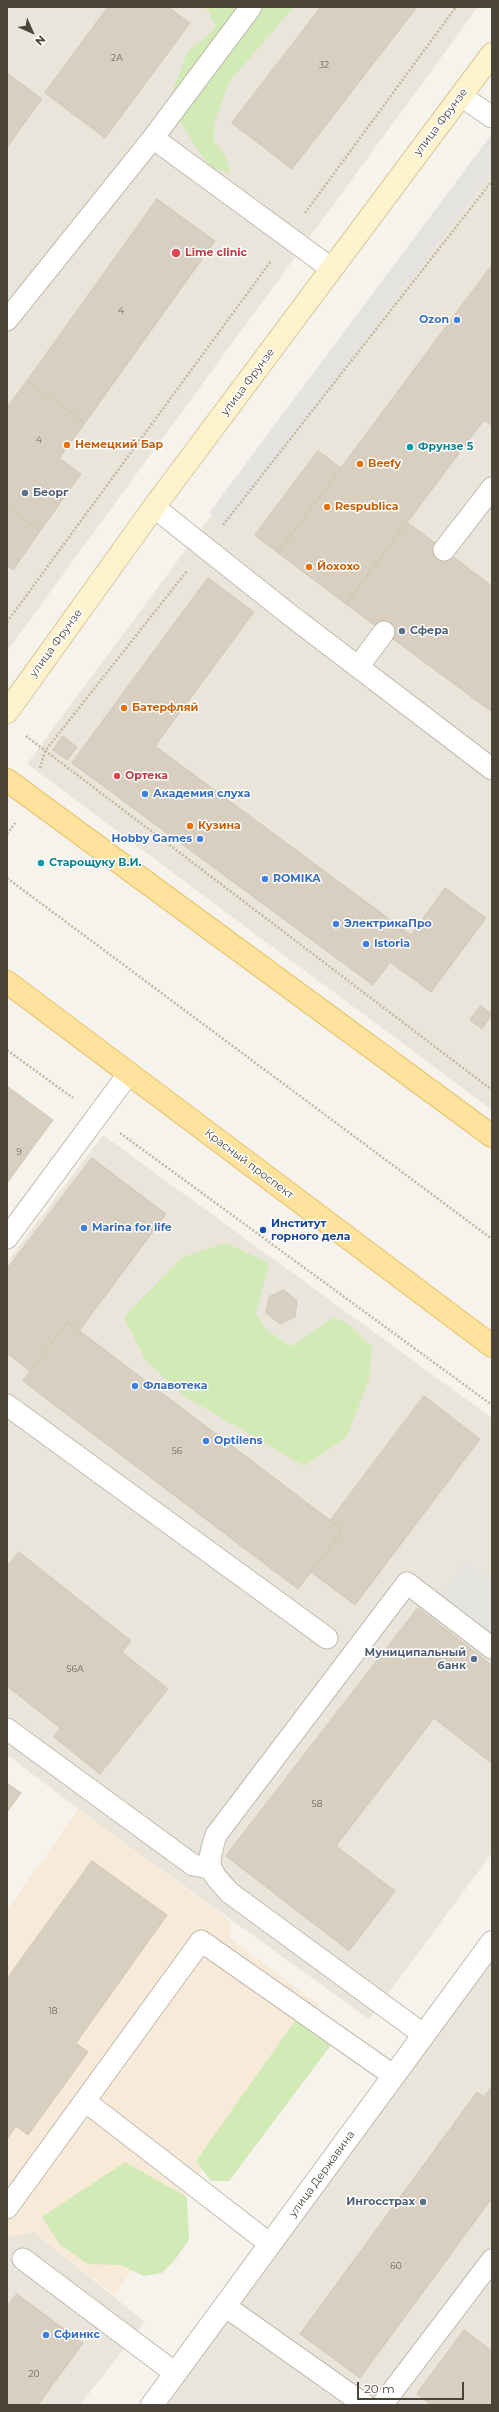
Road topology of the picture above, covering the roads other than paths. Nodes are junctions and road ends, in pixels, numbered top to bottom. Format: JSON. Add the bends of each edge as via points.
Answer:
{"nodes":[{"id":1,"x":251,"y":7,"type":"edge"},
{"id":2,"x":492,"y":54,"type":"edge"},
{"id":3,"x":461,"y":96,"type":"junction"},
{"id":4,"x":492,"y":117,"type":"edge"},
{"id":5,"x":153,"y":138,"type":"junction"},
{"id":6,"x":332,"y":270,"type":"junction"},
{"id":7,"x":7,"y":320,"type":"edge"},
{"id":8,"x":492,"y":488,"type":"edge"},
{"id":9,"x":154,"y":507,"type":"junction"},
{"id":10,"x":444,"y":550,"type":"dead end"},
{"id":11,"x":384,"y":632,"type":"dead end"},
{"id":12,"x":358,"y":667,"type":"junction"},
{"id":13,"x":7,"y":712,"type":"edge"},
{"id":14,"x":492,"y":769,"type":"edge"},
{"id":15,"x":7,"y":780,"type":"edge"},
{"id":16,"x":7,"y":982,"type":"edge"},
{"id":17,"x":129,"y":1073,"type":"junction"},
{"id":18,"x":492,"y":1136,"type":"edge"},
{"id":19,"x":7,"y":1238,"type":"edge"},
{"id":20,"x":492,"y":1346,"type":"edge"},
{"id":21,"x":7,"y":1405,"type":"edge"},
{"id":22,"x":327,"y":1638,"type":"dead end"},
{"id":23,"x":492,"y":1648,"type":"edge"},
{"id":24,"x":7,"y":1729,"type":"edge"},
{"id":25,"x":210,"y":1868,"type":"junction"},
{"id":26,"x":492,"y":1942,"type":"edge"},
{"id":27,"x":424,"y":2035,"type":"junction"},
{"id":28,"x":394,"y":2076,"type":"junction"},
{"id":29,"x":85,"y":2101,"type":"junction"},
{"id":30,"x":7,"y":2208,"type":"edge"},
{"id":31,"x":270,"y":2244,"type":"junction"},
{"id":32,"x":23,"y":2259,"type":"dead end"},
{"id":33,"x":492,"y":2260,"type":"edge"},
{"id":34,"x":225,"y":2306,"type":"junction"},
{"id":35,"x":175,"y":2373,"type":"junction"},
{"id":36,"x":152,"y":2405,"type":"edge"},
{"id":37,"x":365,"y":2405,"type":"edge"},
{"id":38,"x":382,"y":2405,"type":"edge"}],
"edges":[{"from":1,"to":5,"type":"lane"},
{"from":2,"to":3,"type":"main road","name":"улица Фрунзе"},
{"from":3,"to":4,"type":"lane"},
{"from":3,"to":6,"type":"main road","name":"улица Фрунзе"},
{"from":5,"to":6,"type":"lane"},
{"from":5,"to":7,"type":"lane"},
{"from":6,"to":9,"type":"main road","name":"улица Фрунзе"},
{"from":8,"to":10,"type":"lane"},
{"from":9,"to":12,"type":"lane"},
{"from":9,"to":13,"type":"main road","name":"улица Фрунзе"},
{"from":11,"to":12,"type":"lane"},
{"from":12,"to":14,"type":"lane"},
{"from":15,"to":18,"type":"main road"},
{"from":16,"to":17,"type":"main road","name":"Красный проспект"},
{"from":17,"to":19,"type":"lane"},
{"from":17,"to":20,"type":"main road","name":"Красный проспект"},
{"from":21,"to":22,"type":"lane"},
{"from":23,"to":25,"type":"lane","via":[[406,1583],[216,1835],[209,1857]]},
{"from":24,"to":25,"type":"lane","via":[[193,1865]]},
{"from":25,"to":27,"type":"lane","via":[[230,1893]]},
{"from":26,"to":27,"type":"street","name":"улица Державина"},
{"from":27,"to":28,"type":"street","name":"улица Державина"},
{"from":28,"to":29,"type":"lane","via":[[201,1941]]},
{"from":28,"to":31,"type":"street","name":"улица Державина"},
{"from":29,"to":30,"type":"lane"},
{"from":29,"to":31,"type":"lane"},
{"from":31,"to":34,"type":"street","name":"улица Державина"},
{"from":32,"to":35,"type":"lane"},
{"from":33,"to":38,"type":"lane"},
{"from":34,"to":35,"type":"street","name":"улица Державина"},
{"from":34,"to":37,"type":"lane"},
{"from":35,"to":36,"type":"street","name":"улица Державина"}]}
